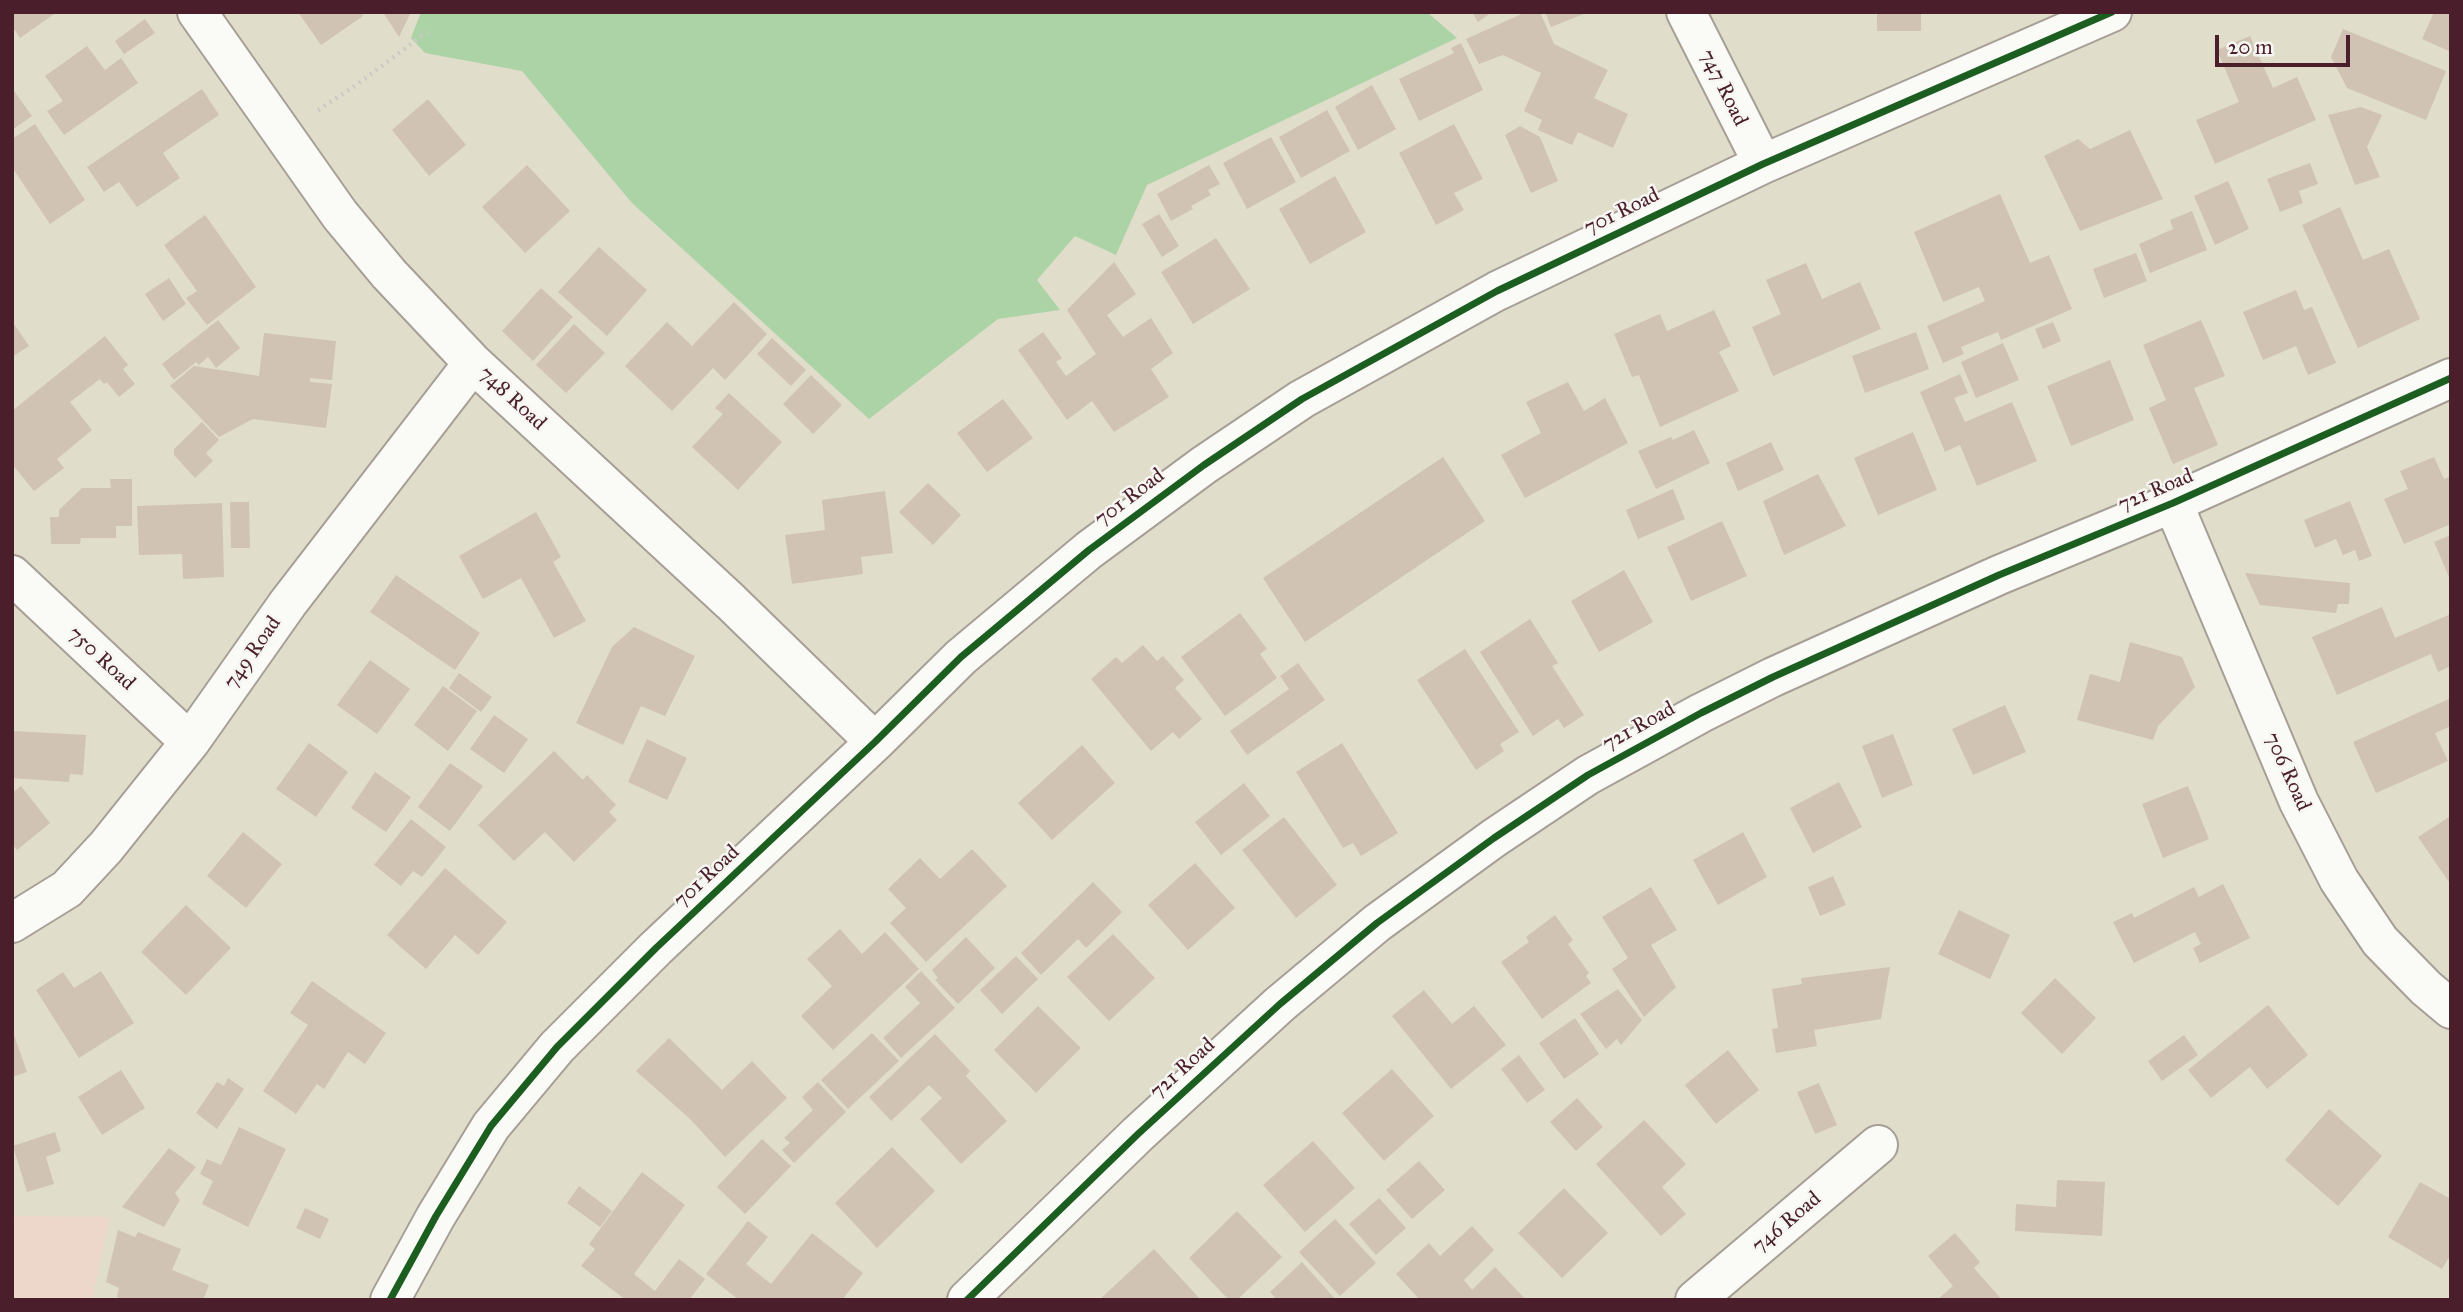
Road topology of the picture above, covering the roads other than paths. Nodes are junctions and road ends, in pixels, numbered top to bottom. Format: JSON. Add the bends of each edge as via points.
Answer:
{"nodes":[{"id":1,"x":197,"y":12,"type":"edge"},
{"id":2,"x":1686,"y":12,"type":"edge"},
{"id":3,"x":2112,"y":12,"type":"edge"},
{"id":4,"x":1763,"y":164,"type":"junction"},
{"id":5,"x":473,"y":363,"type":"junction"},
{"id":6,"x":2451,"y":378,"type":"edge"},
{"id":7,"x":2173,"y":503,"type":"junction"},
{"id":8,"x":12,"y":575,"type":"edge"},
{"id":9,"x":190,"y":741,"type":"junction"},
{"id":10,"x":875,"y":742,"type":"junction"},
{"id":11,"x":12,"y":923,"type":"edge"},
{"id":12,"x":2451,"y":1009,"type":"edge"},
{"id":13,"x":1878,"y":1145,"type":"dead end"},
{"id":14,"x":390,"y":1300,"type":"edge"},
{"id":15,"x":967,"y":1300,"type":"edge"},
{"id":16,"x":1695,"y":1300,"type":"edge"}],
"edges":[{"from":1,"to":5,"type":"street","name":"748 Road","via":[[340,215]]},
{"from":2,"to":4,"type":"street","name":"747 Road"},
{"from":3,"to":4,"type":"street","name":"701 Road"},
{"from":4,"to":10,"type":"street","name":"701 Road","via":[[1497,291],[1302,399],[1089,550],[961,657]]},
{"from":5,"to":9,"type":"street","name":"749 Road","via":[[288,603]]},
{"from":5,"to":10,"type":"street","name":"748 Road"},
{"from":6,"to":7,"type":"street","name":"721 Road"},
{"from":7,"to":12,"type":"street","name":"706 Road","via":[[2299,802],[2339,880],[2381,941]]},
{"from":7,"to":15,"type":"street","name":"721 Road","via":[[1773,677],[1588,775],[1377,923],[1280,1004]]},
{"from":8,"to":9,"type":"street","name":"750 Road"},
{"from":9,"to":11,"type":"street","name":"749 Road","via":[[66,889]]},
{"from":10,"to":14,"type":"street","name":"701 Road","via":[[656,948],[548,1057],[491,1126]]},
{"from":13,"to":16,"type":"street","name":"746 Road"}]}
